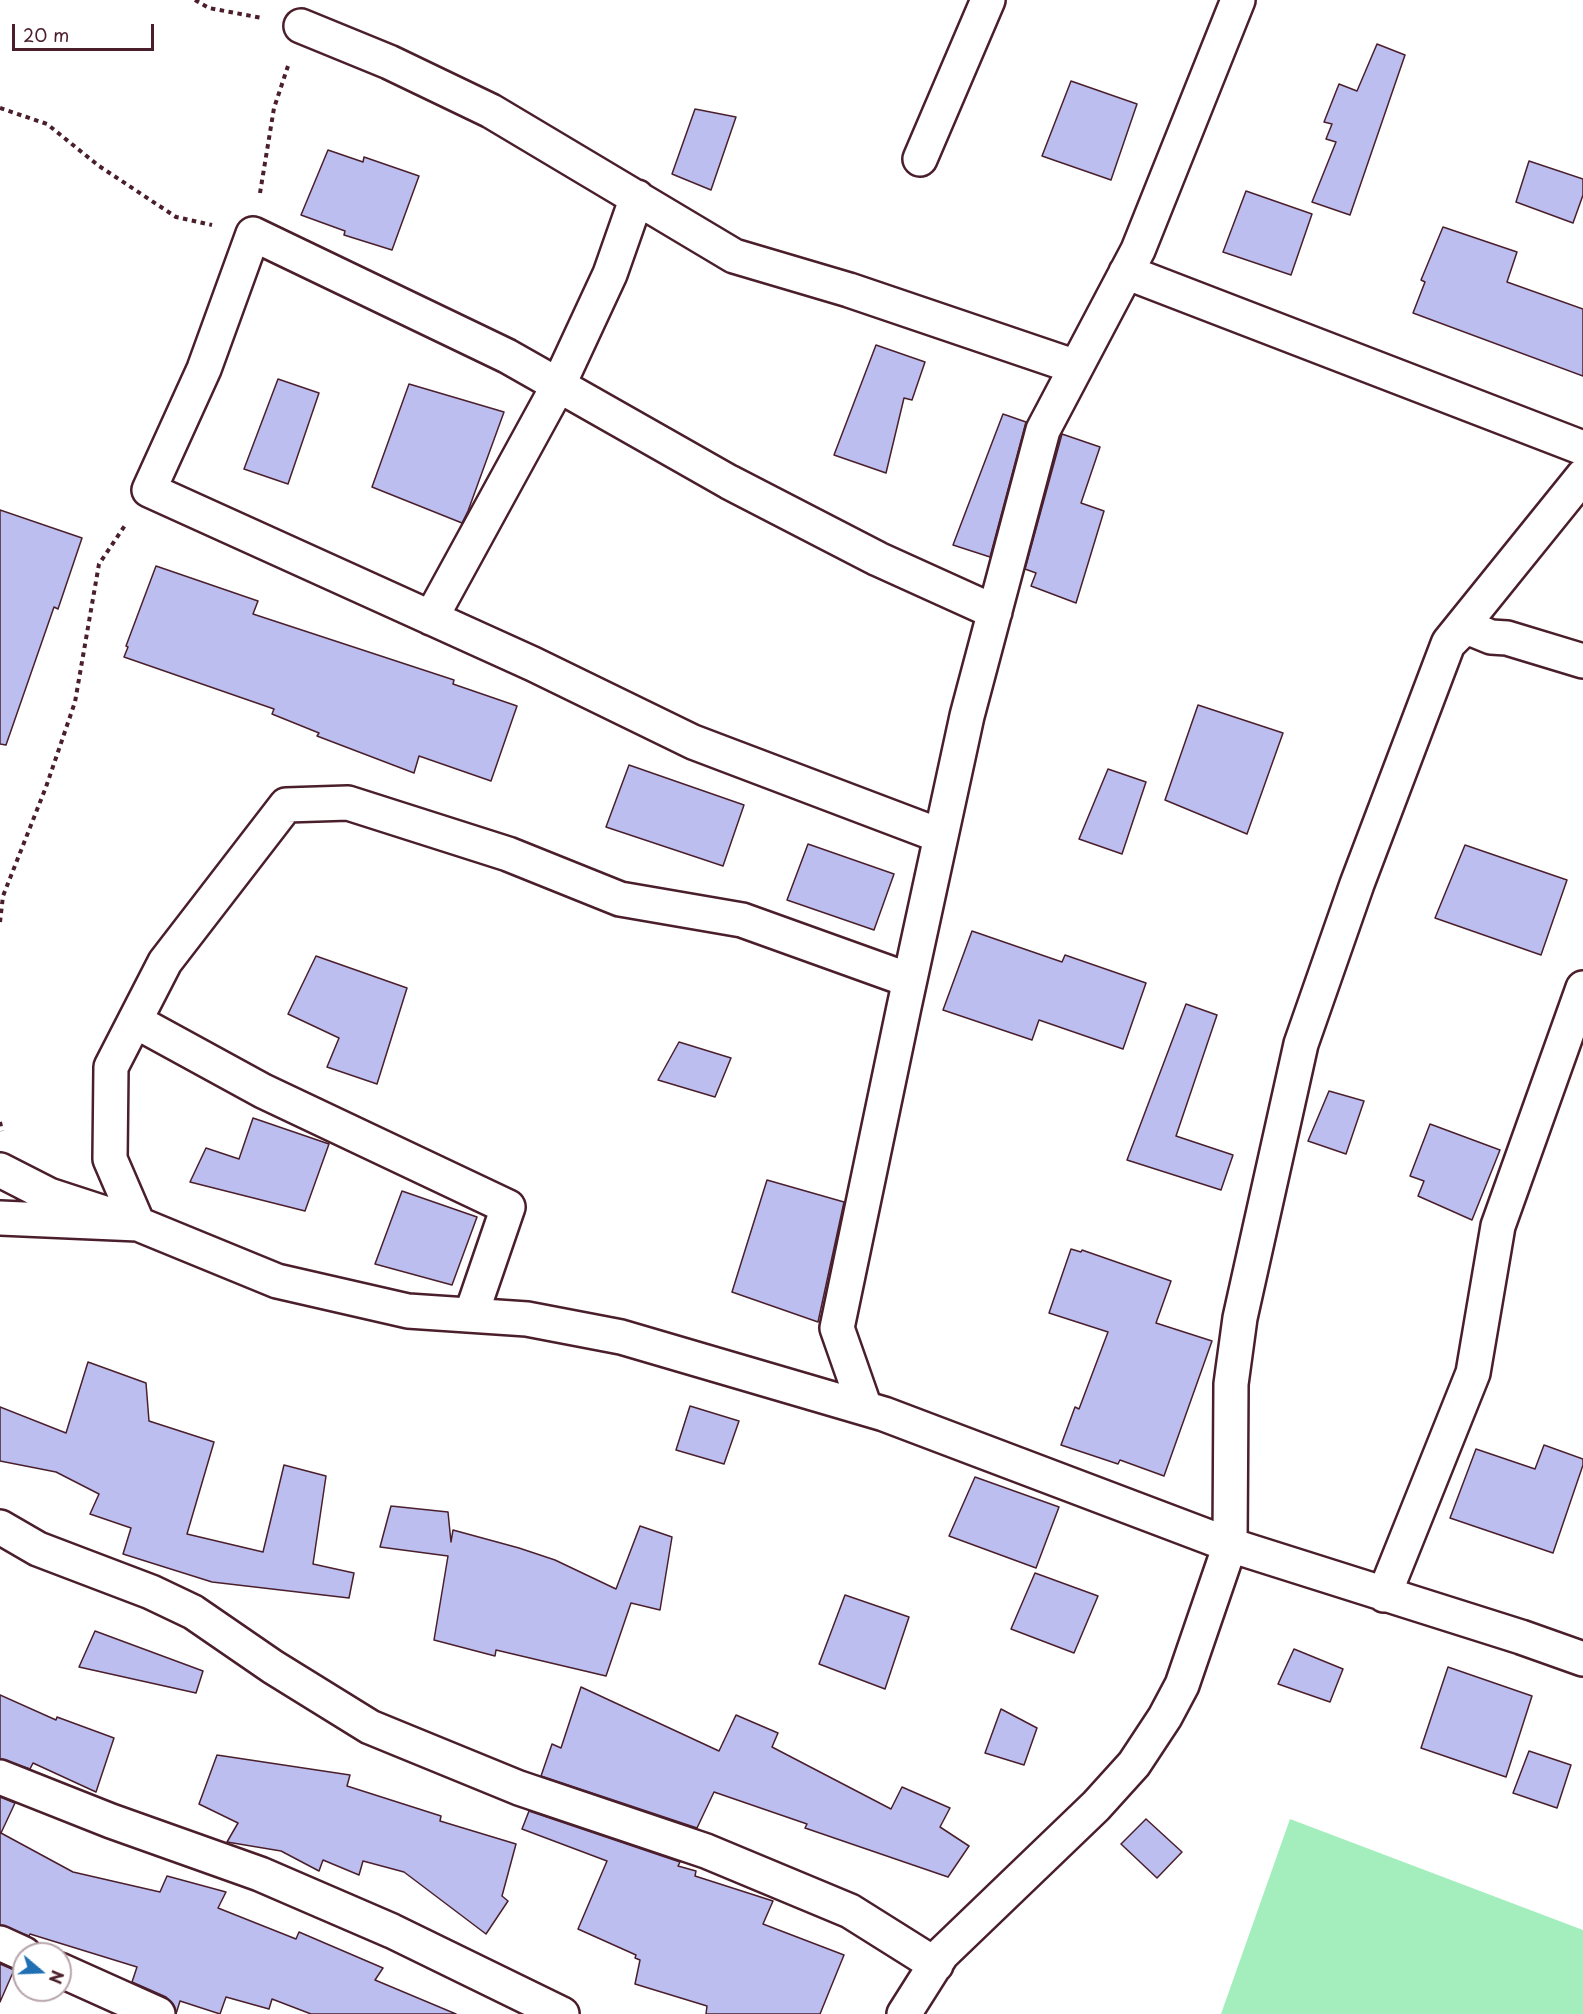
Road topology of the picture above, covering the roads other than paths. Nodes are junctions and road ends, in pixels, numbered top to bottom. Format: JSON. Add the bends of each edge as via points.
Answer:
{"nodes":[{"id":1,"x":988,"y":0,"type":"edge"},
{"id":2,"x":1238,"y":0,"type":"edge"},
{"id":3,"x":301,"y":26,"type":"road end"},
{"id":4,"x":920,"y":159,"type":"dead end"},
{"id":5,"x":637,"y":197,"type":"junction"},
{"id":6,"x":1126,"y":272,"type":"junction"},
{"id":7,"x":1076,"y":367,"type":"junction"},
{"id":8,"x":558,"y":386,"type":"junction"},
{"id":9,"x":1583,"y":448,"type":"edge"},
{"id":10,"x":1583,"y":476,"type":"edge"},
{"id":11,"x":995,"y":612,"type":"junction"},
{"id":12,"x":431,"y":618,"type":"junction"},
{"id":13,"x":1448,"y":644,"type":"junction"},
{"id":14,"x":1583,"y":661,"type":"edge"},
{"id":15,"x":941,"y":836,"type":"junction"},
{"id":16,"x":909,"y":980,"type":"junction"},
{"id":17,"x":1583,"y":988,"type":"edge"},
{"id":18,"x":135,"y":1021,"type":"junction"},
{"id":19,"x":0,"y":1170,"type":"edge"},
{"id":20,"x":0,"y":1218,"type":"edge"},
{"id":21,"x":138,"y":1224,"type":"junction"},
{"id":22,"x":471,"y":1315,"type":"junction"},
{"id":23,"x":865,"y":1408,"type":"junction"},
{"id":24,"x":0,"y":1527,"type":"edge"},
{"id":25,"x":1230,"y":1545,"type":"junction"},
{"id":26,"x":1384,"y":1595,"type":"junction"},
{"id":27,"x":1583,"y":1659,"type":"edge"},
{"id":28,"x":0,"y":1777,"type":"edge"},
{"id":29,"x":936,"y":1965,"type":"junction"},
{"id":30,"x":72,"y":1975,"type":"edge"},
{"id":31,"x":158,"y":2014,"type":"edge"},
{"id":32,"x":562,"y":2014,"type":"edge"},
{"id":33,"x":904,"y":2014,"type":"edge"}],
"edges":[{"from":1,"to":4,"type":"street"},
{"from":2,"to":6,"type":"street"},
{"from":3,"to":5,"type":"street","via":[[389,62],[491,111]]},
{"from":5,"to":7,"type":"street","via":[[734,256],[849,290]]},
{"from":5,"to":8,"type":"street","via":[[610,274]]},
{"from":6,"to":7,"type":"street"},
{"from":6,"to":9,"type":"street"},
{"from":7,"to":11,"type":"street","via":[[1043,430]]},
{"from":8,"to":11,"type":"street","via":[[729,482],[878,559]]},
{"from":8,"to":12,"type":"street"},
{"from":8,"to":12,"type":"street","via":[[507,356],[253,234],[204,369],[149,490]]},
{"from":10,"to":13,"type":"street"},
{"from":11,"to":15,"type":"street"},
{"from":12,"to":15,"type":"street","via":[[693,742]]},
{"from":13,"to":14,"type":"street","via":[[1469,627],[1491,637],[1507,638]]},
{"from":13,"to":25,"type":"street","via":[[1301,1044],[1240,1318],[1232,1384]]},
{"from":15,"to":16,"type":"street"},
{"from":16,"to":18,"type":"street","via":[[742,920],[620,899],[508,854],[348,803],[286,805],[165,962]]},
{"from":16,"to":23,"type":"street","via":[[837,1328]]},
{"from":17,"to":26,"type":"street","via":[[1498,1226],[1473,1373]]},
{"from":18,"to":21,"type":"street","via":[[111,1067],[110,1159]]},
{"from":18,"to":22,"type":"street","via":[[263,1091],[508,1207]]},
{"from":19,"to":21,"type":"street","via":[[49,1195]]},
{"from":20,"to":21,"type":"street"},
{"from":21,"to":22,"type":"street","via":[[277,1281],[408,1311]]},
{"from":22,"to":23,"type":"street","via":[[527,1319],[621,1337]]},
{"from":23,"to":25,"type":"street"},
{"from":24,"to":29,"type":"street","via":[[38,1549],[193,1612],[370,1727],[519,1788],[706,1851],[850,1911]]},
{"from":25,"to":26,"type":"street"},
{"from":25,"to":29,"type":"street","via":[[1182,1685],[1134,1764],[1096,1806],[942,1953]]},
{"from":26,"to":27,"type":"street"},
{"from":28,"to":32,"type":"street","via":[[260,1874],[392,1931]]},
{"from":29,"to":33,"type":"street"},
{"from":30,"to":31,"type":"street"}]}
